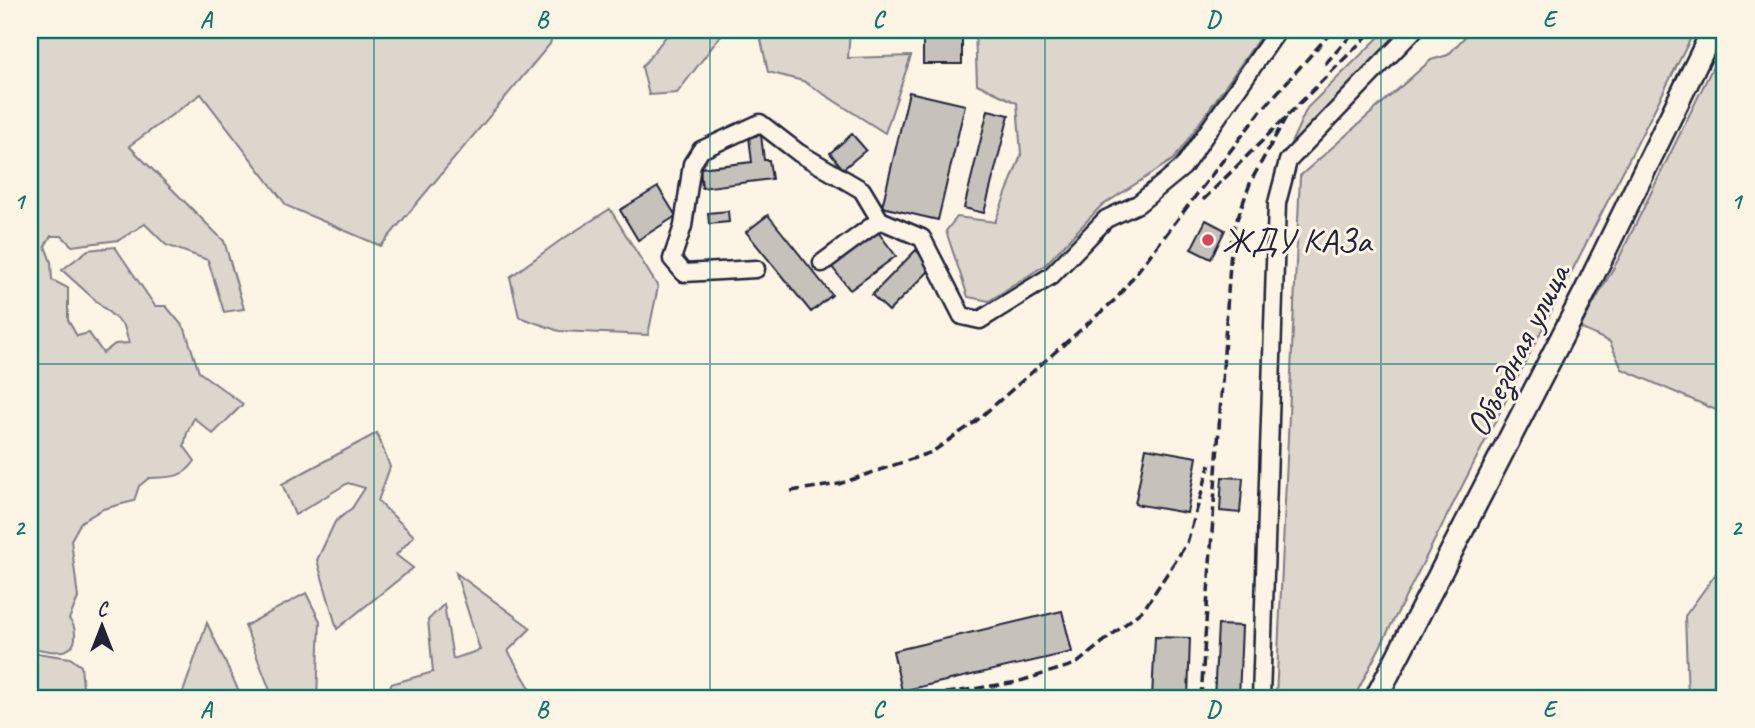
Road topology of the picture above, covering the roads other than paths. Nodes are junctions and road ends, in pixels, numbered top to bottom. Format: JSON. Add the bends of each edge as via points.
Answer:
{"nodes":[{"id":1,"x":1278,"y":30,"type":"edge"},
{"id":2,"x":1414,"y":30,"type":"edge"},
{"id":3,"x":1713,"y":30,"type":"edge"},
{"id":4,"x":880,"y":220,"type":"junction"},
{"id":5,"x":822,"y":263,"type":"dead end"},
{"id":6,"x":755,"y":269,"type":"dead end"},
{"id":7,"x":1261,"y":698,"type":"edge"},
{"id":8,"x":1376,"y":698,"type":"edge"}],
"edges":[{"from":1,"to":4,"type":"lane","via":[[1183,167],[1138,204],[1106,219],[1051,276],[980,320],[962,316],[922,238]]},
{"from":2,"to":7,"type":"lane","via":[[1287,161],[1277,203]]},
{"from":3,"to":8,"type":"main road","name":"Объездная улица"},
{"from":4,"to":5,"type":"lane"},
{"from":4,"to":6,"type":"lane","via":[[862,190],[799,153],[760,123],[701,150],[692,164],[683,226],[672,259],[684,273]]}]}
